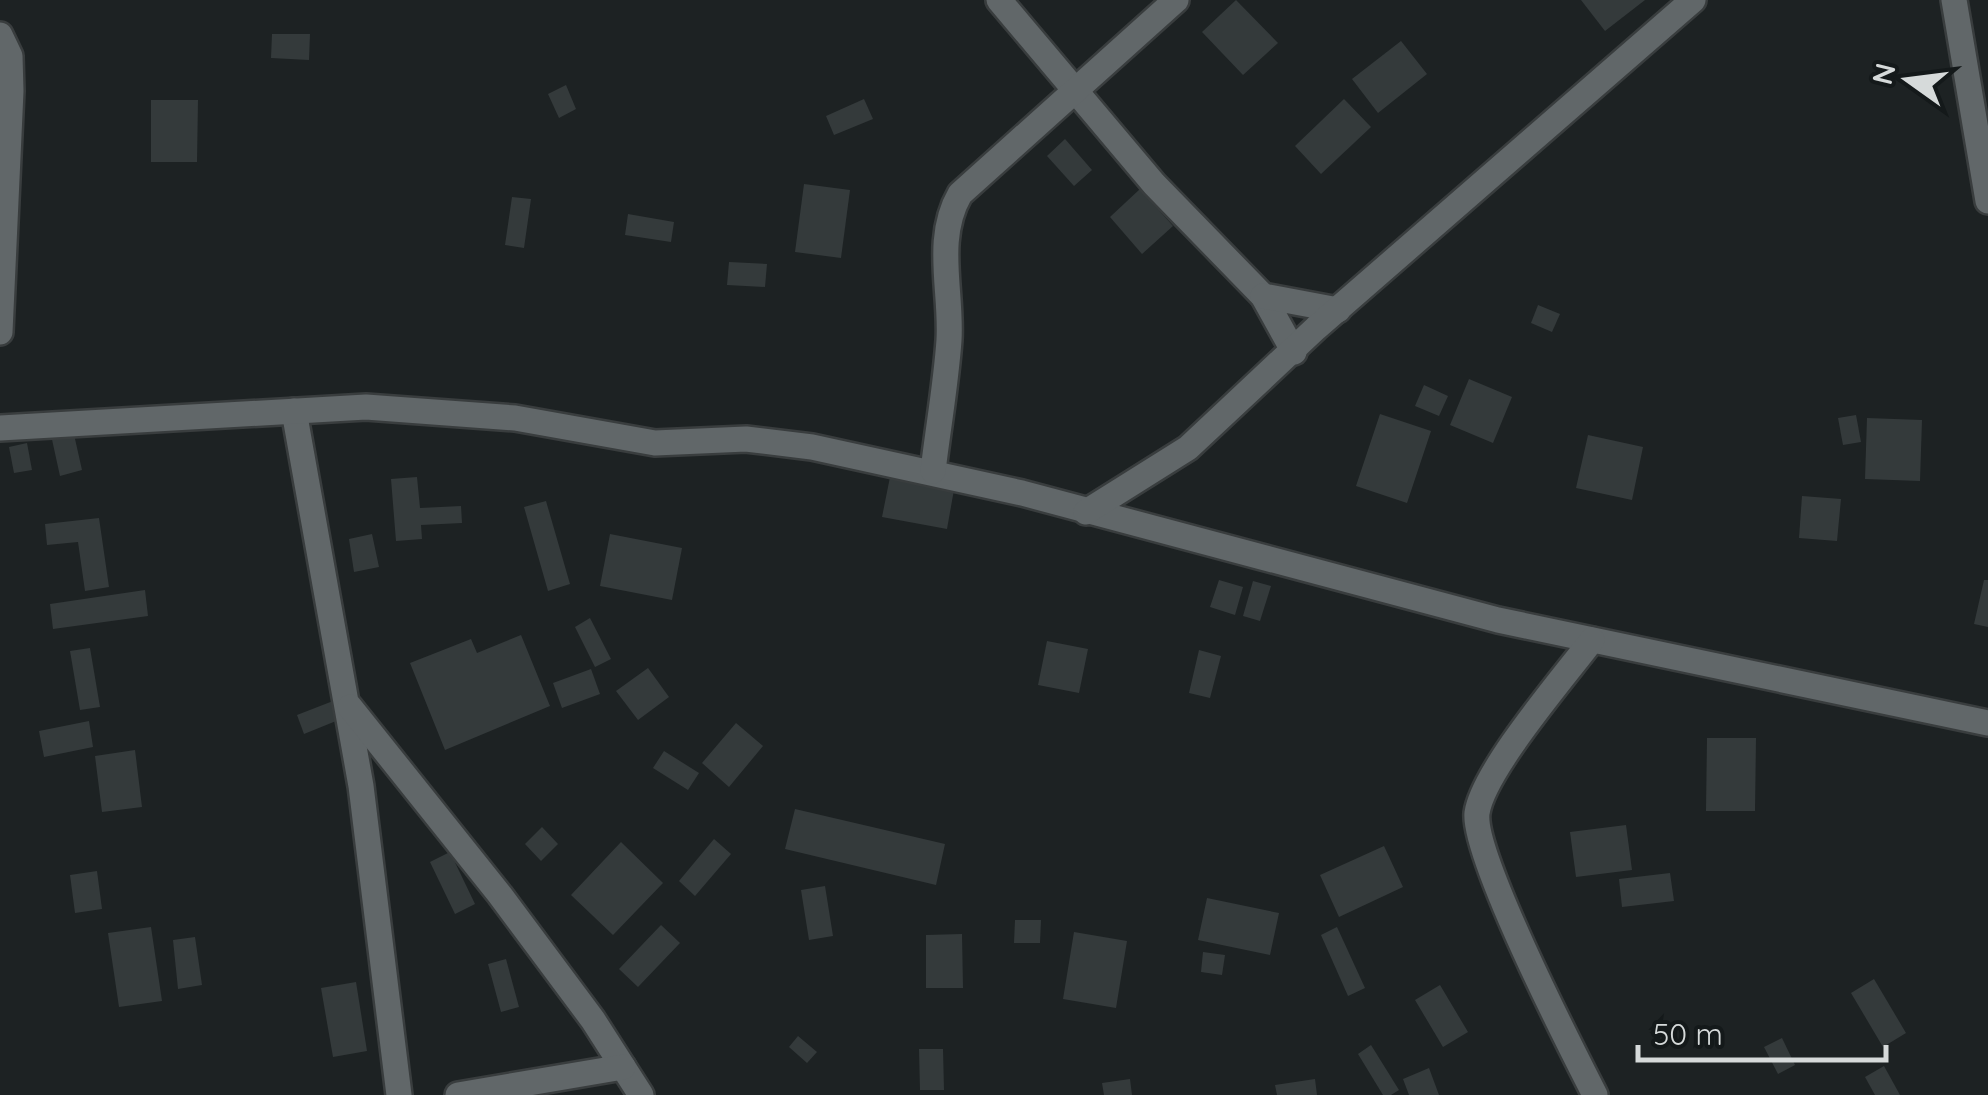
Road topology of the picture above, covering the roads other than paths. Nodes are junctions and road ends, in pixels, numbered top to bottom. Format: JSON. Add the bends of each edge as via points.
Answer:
{"nodes":[{"id":1,"x":999,"y":0,"type":"edge"},
{"id":2,"x":1176,"y":0,"type":"edge"},
{"id":3,"x":1693,"y":0,"type":"edge"},
{"id":4,"x":1954,"y":0,"type":"edge"},
{"id":5,"x":0,"y":35,"type":"edge"},
{"id":6,"x":1078,"y":90,"type":"junction"},
{"id":7,"x":1988,"y":201,"type":"edge"},
{"id":8,"x":1262,"y":296,"type":"junction"},
{"id":9,"x":1338,"y":310,"type":"junction"},
{"id":10,"x":0,"y":332,"type":"edge"},
{"id":11,"x":1294,"y":352,"type":"junction"},
{"id":12,"x":294,"y":411,"type":"junction"},
{"id":13,"x":0,"y":428,"type":"edge"},
{"id":14,"x":933,"y":472,"type":"junction"},
{"id":15,"x":1086,"y":512,"type":"junction"},
{"id":16,"x":1592,"y":640,"type":"junction"},
{"id":17,"x":347,"y":704,"type":"junction"},
{"id":18,"x":1988,"y":723,"type":"edge"},
{"id":19,"x":622,"y":1067,"type":"junction"},
{"id":20,"x":399,"y":1095,"type":"edge"},
{"id":21,"x":458,"y":1095,"type":"edge"},
{"id":22,"x":641,"y":1095,"type":"edge"},
{"id":23,"x":1595,"y":1095,"type":"edge"}],
"edges":[{"from":1,"to":6,"type":"street"},
{"from":2,"to":6,"type":"street"},
{"from":3,"to":9,"type":"street"},
{"from":4,"to":7,"type":"street"},
{"from":5,"to":10,"type":"street","via":[[10,56],[12,91]]},
{"from":6,"to":8,"type":"street","via":[[1154,184]]},
{"from":6,"to":14,"type":"street","via":[[952,208],[945,237],[949,338]]},
{"from":8,"to":9,"type":"street"},
{"from":8,"to":11,"type":"street"},
{"from":9,"to":11,"type":"street"},
{"from":11,"to":15,"type":"street","via":[[1188,448]]},
{"from":12,"to":13,"type":"street"},
{"from":12,"to":14,"type":"street","via":[[451,410],[655,443],[746,439],[812,447]]},
{"from":12,"to":17,"type":"street"},
{"from":14,"to":15,"type":"street"},
{"from":15,"to":16,"type":"street"},
{"from":16,"to":18,"type":"street"},
{"from":16,"to":23,"type":"street","via":[[1494,776],[1477,810],[1477,830]]},
{"from":17,"to":19,"type":"street","via":[[512,911]]},
{"from":17,"to":20,"type":"street"},
{"from":19,"to":21,"type":"street"},
{"from":19,"to":22,"type":"street"}]}
